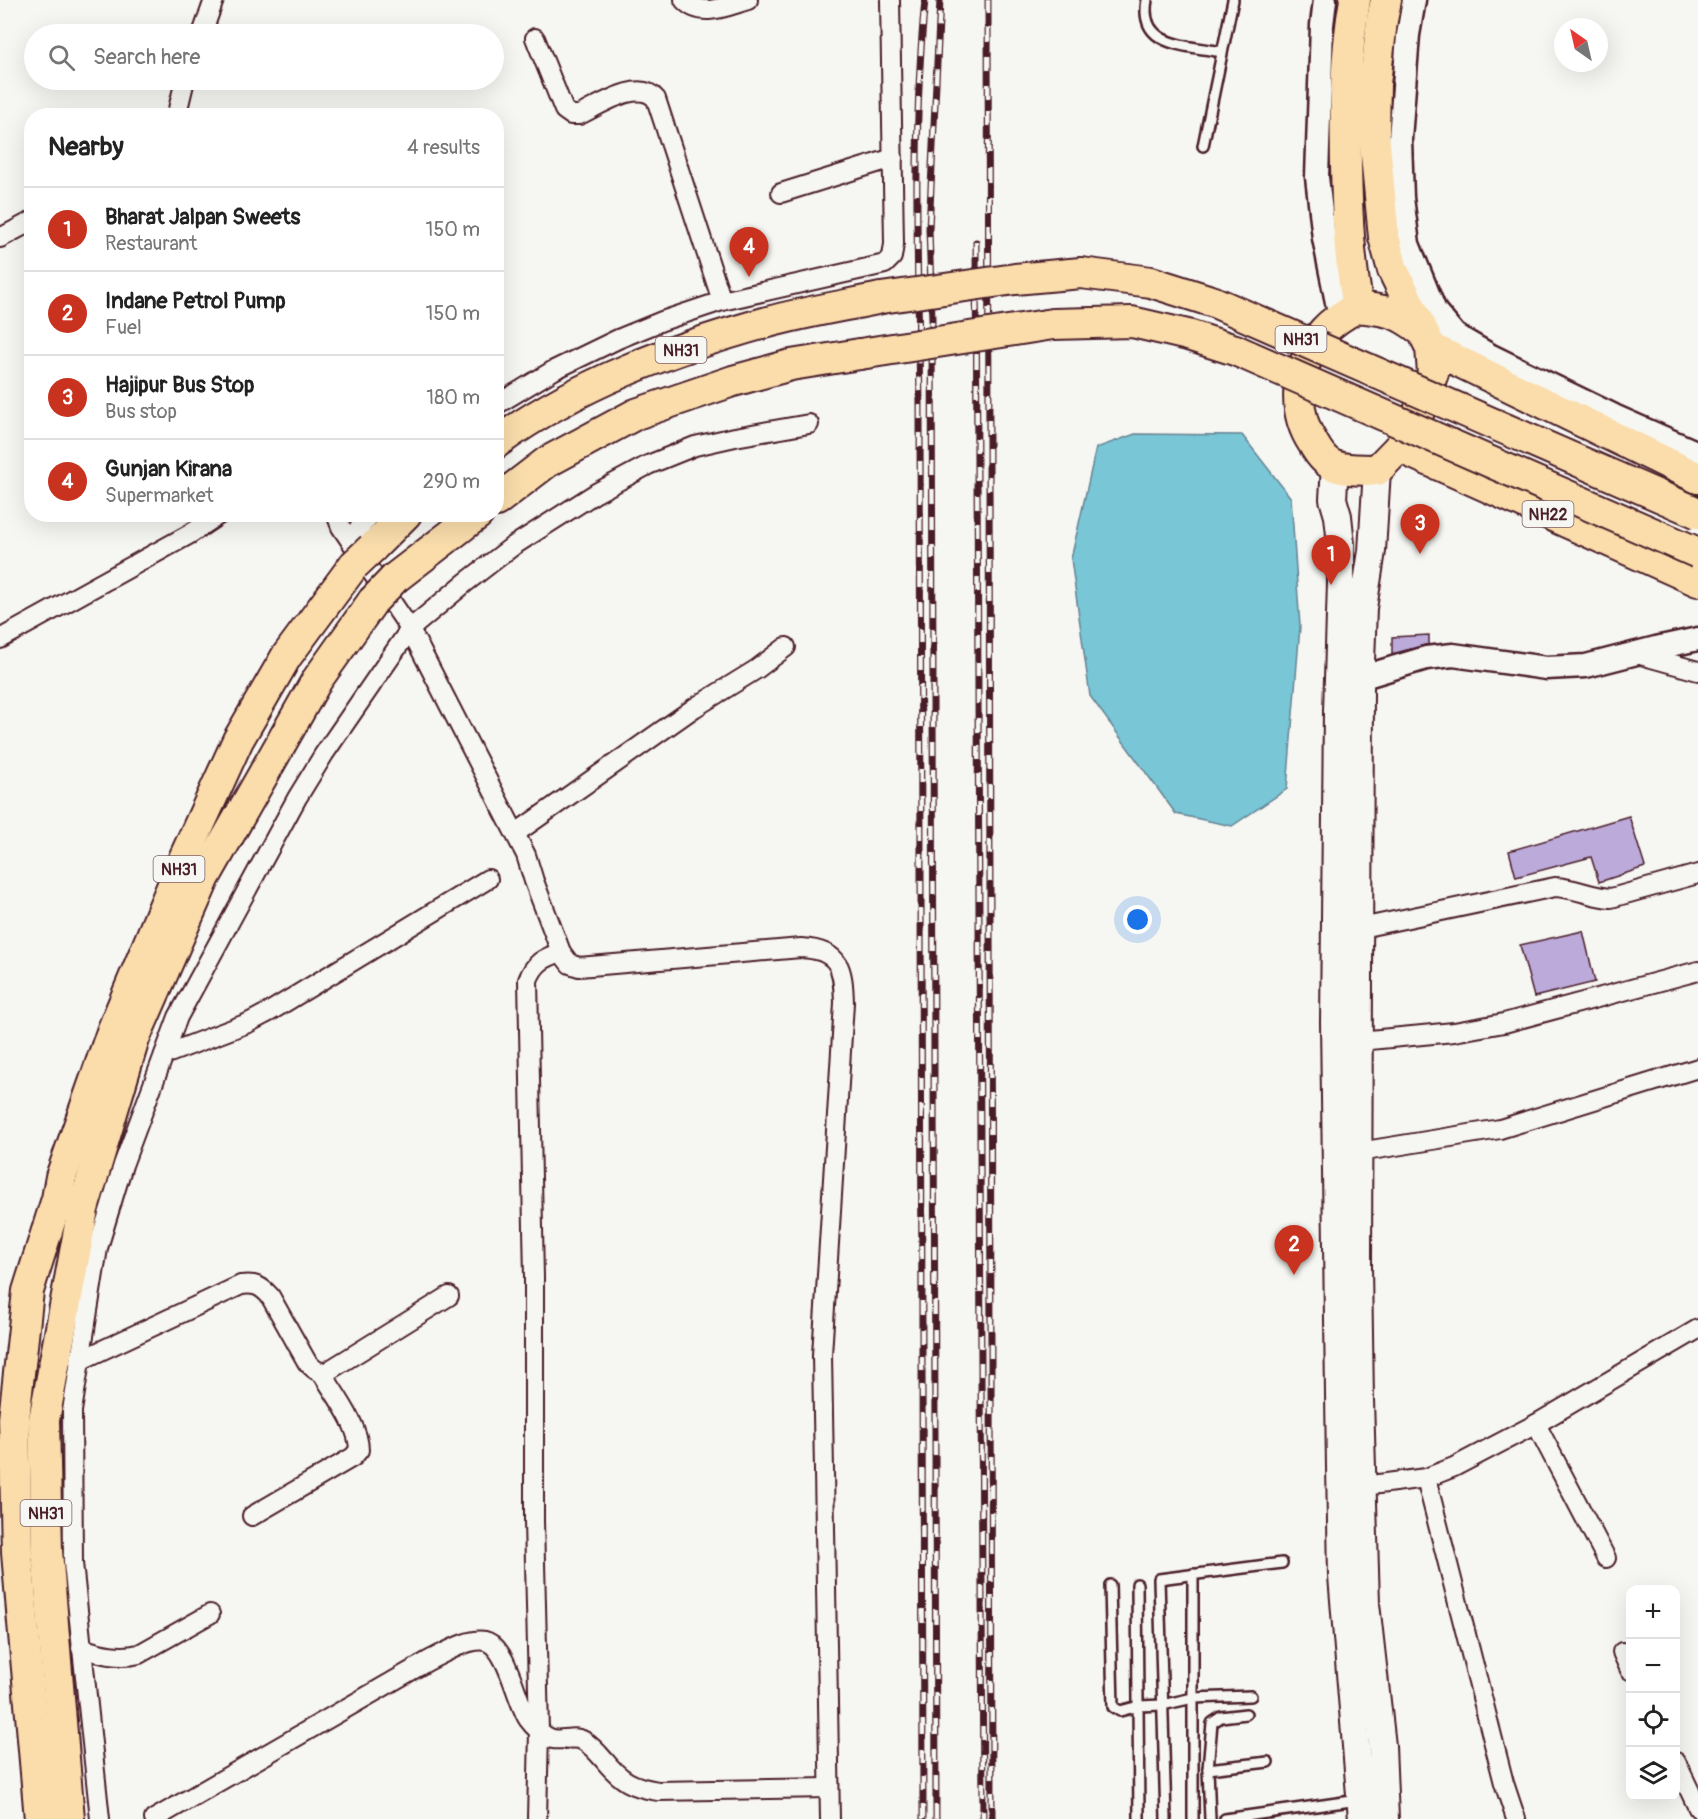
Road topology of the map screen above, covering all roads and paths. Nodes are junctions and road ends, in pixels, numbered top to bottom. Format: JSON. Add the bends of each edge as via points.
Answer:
{"nodes":[{"id":1,"x":214,"y":0,"type":"edge"},
{"id":2,"x":684,"y":0,"type":"edge"},
{"id":3,"x":748,"y":0,"type":"edge"},
{"id":4,"x":890,"y":0,"type":"edge"},
{"id":5,"x":1147,"y":0,"type":"edge"},
{"id":6,"x":1233,"y":0,"type":"edge"},
{"id":7,"x":1325,"y":0,"type":"edge"},
{"id":8,"x":1355,"y":0,"type":"edge"},
{"id":9,"x":1386,"y":0,"type":"edge"},
{"id":10,"x":1414,"y":0,"type":"edge"},
{"id":11,"x":206,"y":24,"type":"edge"},
{"id":12,"x":535,"y":38,"type":"dead end"},
{"id":13,"x":1222,"y":52,"type":"junction"},
{"id":14,"x":183,"y":90,"type":"edge"},
{"id":15,"x":178,"y":108,"type":"edge"},
{"id":16,"x":1203,"y":146,"type":"dead end"},
{"id":17,"x":893,"y":158,"type":"junction"},
{"id":18,"x":781,"y":193,"type":"dead end"},
{"id":19,"x":24,"y":225,"type":"edge"},
{"id":20,"x":0,"y":238,"type":"edge"},
{"id":21,"x":1396,"y":241,"type":"junction"},
{"id":22,"x":722,"y":302,"type":"junction"},
{"id":23,"x":1349,"y":312,"type":"junction"},
{"id":24,"x":1426,"y":339,"type":"junction"},
{"id":25,"x":504,"y":400,"type":"edge"},
{"id":26,"x":809,"y":424,"type":"dead end"},
{"id":27,"x":504,"y":437,"type":"edge"},
{"id":28,"x":1399,"y":447,"type":"junction"},
{"id":29,"x":1698,"y":453,"type":"edge"},
{"id":30,"x":1335,"y":466,"type":"junction"},
{"id":31,"x":1377,"y":470,"type":"junction"},
{"id":32,"x":1698,"y":478,"type":"edge"},
{"id":33,"x":504,"y":495,"type":"edge"},
{"id":34,"x":1698,"y":513,"type":"edge"},
{"id":35,"x":208,"y":522,"type":"edge"},
{"id":36,"x":341,"y":522,"type":"edge"},
{"id":37,"x":368,"y":522,"type":"edge"},
{"id":38,"x":396,"y":522,"type":"edge"},
{"id":39,"x":468,"y":522,"type":"edge"},
{"id":40,"x":359,"y":551,"type":"junction"},
{"id":41,"x":1698,"y":553,"type":"edge"},
{"id":42,"x":1698,"y":581,"type":"edge"},
{"id":43,"x":410,"y":629,"type":"junction"},
{"id":44,"x":0,"y":639,"type":"edge"},
{"id":45,"x":1698,"y":639,"type":"edge"},
{"id":46,"x":786,"y":647,"type":"dead end"},
{"id":47,"x":1637,"y":654,"type":"junction"},
{"id":48,"x":1698,"y":671,"type":"edge"},
{"id":49,"x":1360,"y":678,"type":"junction"},
{"id":50,"x":516,"y":833,"type":"junction"},
{"id":51,"x":1698,"y":874,"type":"edge"},
{"id":52,"x":488,"y":879,"type":"dead end"},
{"id":53,"x":1360,"y":928,"type":"junction"},
{"id":54,"x":561,"y":952,"type":"junction"},
{"id":55,"x":1698,"y":971,"type":"edge"},
{"id":56,"x":1359,"y":1041,"type":"junction"},
{"id":57,"x":164,"y":1055,"type":"junction"},
{"id":58,"x":1698,"y":1068,"type":"edge"},
{"id":59,"x":1359,"y":1152,"type":"junction"},
{"id":60,"x":70,"y":1204,"type":"junction"},
{"id":61,"x":449,"y":1296,"type":"dead end"},
{"id":62,"x":1348,"y":1324,"type":"junction"},
{"id":63,"x":1698,"y":1329,"type":"edge"},
{"id":64,"x":79,"y":1361,"type":"junction"},
{"id":65,"x":322,"y":1373,"type":"junction"},
{"id":66,"x":1536,"y":1424,"type":"junction"},
{"id":67,"x":1426,"y":1478,"type":"junction"},
{"id":68,"x":1363,"y":1486,"type":"junction"},
{"id":69,"x":252,"y":1516,"type":"dead end"},
{"id":70,"x":1605,"y":1558,"type":"dead end"},
{"id":71,"x":1282,"y":1563,"type":"dead end"},
{"id":72,"x":1193,"y":1574,"type":"junction"},
{"id":73,"x":1137,"y":1584,"type":"dead end"},
{"id":74,"x":1110,"y":1585,"type":"dead end"},
{"id":75,"x":210,"y":1614,"type":"dead end"},
{"id":76,"x":81,"y":1648,"type":"junction"},
{"id":77,"x":1622,"y":1652,"type":"dead end"},
{"id":78,"x":1626,"y":1661,"type":"edge"},
{"id":79,"x":1251,"y":1696,"type":"dead end"},
{"id":80,"x":1193,"y":1698,"type":"junction"},
{"id":81,"x":1162,"y":1705,"type":"junction"},
{"id":82,"x":1139,"y":1706,"type":"junction"},
{"id":83,"x":1246,"y":1713,"type":"dead end"},
{"id":84,"x":539,"y":1731,"type":"junction"},
{"id":85,"x":1268,"y":1762,"type":"dead end"},
{"id":86,"x":1208,"y":1769,"type":"junction"},
{"id":87,"x":1680,"y":1770,"type":"edge"},
{"id":88,"x":829,"y":1788,"type":"junction"},
{"id":89,"x":1373,"y":1808,"type":"edge"},
{"id":90,"x":1698,"y":1808,"type":"edge"},
{"id":91,"x":40,"y":1819,"type":"edge"},
{"id":92,"x":69,"y":1819,"type":"edge"},
{"id":93,"x":100,"y":1819,"type":"edge"},
{"id":94,"x":154,"y":1819,"type":"edge"},
{"id":95,"x":537,"y":1819,"type":"edge"},
{"id":96,"x":830,"y":1819,"type":"edge"},
{"id":97,"x":1139,"y":1819,"type":"edge"},
{"id":98,"x":1166,"y":1819,"type":"edge"},
{"id":99,"x":1193,"y":1819,"type":"edge"},
{"id":100,"x":1210,"y":1819,"type":"edge"},
{"id":101,"x":1225,"y":1819,"type":"edge"},
{"id":102,"x":1516,"y":1819,"type":"edge"}],
"edges":[{"from":1,"to":11,"type":"street"},
{"from":2,"to":3,"type":"street","via":[[695,9],[707,10]]},
{"from":4,"to":17,"type":"street"},
{"from":5,"to":13,"type":"lane","via":[[1147,23],[1154,34]]},
{"from":6,"to":13,"type":"lane"},
{"from":7,"to":23,"type":"street","via":[[1317,177],[1324,238]]},
{"from":8,"to":23,"type":"highway","via":[[1346,70]]},
{"from":9,"to":21,"type":"highway","via":[[1375,84],[1374,134]]},
{"from":10,"to":21,"type":"street","via":[[1400,139],[1402,198]]},
{"from":12,"to":22,"type":"street","via":[[564,110],[571,115],[632,91],[652,93]]},
{"from":13,"to":16,"type":"lane"},
{"from":14,"to":15,"type":"street"},
{"from":17,"to":18,"type":"street"},
{"from":17,"to":22,"type":"street","via":[[894,244],[892,257],[885,264]]},
{"from":19,"to":20,"type":"street"},
{"from":21,"to":24,"type":"highway","via":[[1393,270]]},
{"from":21,"to":29,"type":"street","via":[[1435,311],[1455,335],[1614,416]]},
{"from":22,"to":25,"type":"street","via":[[618,339]]},
{"from":23,"to":24,"type":"highway","via":[[1391,312],[1402,316]]},
{"from":23,"to":30,"type":"highway","via":[[1324,330],[1304,362],[1299,385],[1307,434],[1321,457]]},
{"from":24,"to":28,"type":"highway","via":[[1433,373],[1410,435]]},
{"from":24,"to":32,"type":"highway"},
{"from":26,"to":43,"type":"street","via":[[695,446],[648,465],[513,546]]},
{"from":27,"to":34,"type":"highway","number":"NH31","bridge":true,"via":[[613,376],[698,343],[770,322],[881,298],[1082,273],[1152,282],[1214,302]]},
{"from":28,"to":31,"type":"highway"},
{"from":28,"to":42,"type":"highway","number":"NH22"},
{"from":30,"to":31,"type":"highway"},
{"from":30,"to":62,"type":"main road","via":[[1333,499],[1341,544],[1341,583],[1334,902]]},
{"from":31,"to":49,"type":"main road"},
{"from":33,"to":41,"type":"highway","number":"NH31","bridge":true,"via":[[547,462],[636,414],[791,365],[1053,324],[1132,322],[1235,350]]},
{"from":35,"to":44,"type":"street"},
{"from":36,"to":40,"type":"street"},
{"from":37,"to":40,"type":"street"},
{"from":38,"to":40,"type":"highway","number":"NH31"},
{"from":39,"to":60,"type":"highway","number":"NH31","bridge":true,"via":[[395,578],[373,601],[317,680],[205,877],[134,1039]]},
{"from":40,"to":43,"type":"street"},
{"from":40,"to":60,"type":"highway","number":"NH31","via":[[286,657],[238,740],[182,863],[113,1029],[61,1177]]},
{"from":43,"to":50,"type":"street"},
{"from":43,"to":57,"type":"street","via":[[297,798],[178,1017]]},
{"from":45,"to":47,"type":"street"},
{"from":46,"to":50,"type":"street"},
{"from":47,"to":48,"type":"street"},
{"from":47,"to":49,"type":"street","via":[[1586,666],[1546,668],[1453,655],[1426,658]]},
{"from":49,"to":53,"type":"main road"},
{"from":50,"to":54,"type":"street"},
{"from":51,"to":53,"type":"street","via":[[1611,898],[1555,887]]},
{"from":52,"to":57,"type":"street","via":[[269,1012]]},
{"from":53,"to":56,"type":"main road"},
{"from":54,"to":84,"type":"street","via":[[542,959],[532,968],[528,980]]},
{"from":54,"to":88,"type":"street","via":[[570,964],[579,967],[814,948],[836,960],[842,970],[844,1003],[822,1355]]},
{"from":55,"to":56,"type":"street","via":[[1504,1023]]},
{"from":56,"to":59,"type":"main road"},
{"from":57,"to":64,"type":"street","via":[[123,1165],[98,1248]]},
{"from":58,"to":59,"type":"street","via":[[1500,1129]]},
{"from":59,"to":62,"type":"main road"},
{"from":60,"to":91,"type":"highway","number":"NH31","via":[[28,1291],[14,1419],[17,1553]]},
{"from":60,"to":92,"type":"highway","number":"NH31","via":[[44,1420],[47,1551]]},
{"from":61,"to":65,"type":"street"},
{"from":62,"to":68,"type":"main road"},
{"from":62,"to":89,"type":"main road","via":[[1342,1576]]},
{"from":63,"to":66,"type":"street"},
{"from":64,"to":65,"type":"street","via":[[242,1284],[252,1283],[270,1296],[307,1362]]},
{"from":64,"to":76,"type":"street","via":[[72,1411],[72,1491],[73,1563]]},
{"from":65,"to":69,"type":"street","via":[[356,1428],[359,1450]]},
{"from":66,"to":67,"type":"street"},
{"from":66,"to":70,"type":"street"},
{"from":67,"to":68,"type":"street"},
{"from":67,"to":102,"type":"street"},
{"from":68,"to":89,"type":"main road","via":[[1366,1604],[1382,1746]]},
{"from":71,"to":72,"type":"lane"},
{"from":72,"to":80,"type":"lane"},
{"from":72,"to":81,"type":"lane","via":[[1159,1579]]},
{"from":73,"to":82,"type":"lane"},
{"from":74,"to":82,"type":"lane","via":[[1113,1707],[1120,1711]]},
{"from":75,"to":76,"type":"street","via":[[139,1654],[110,1656]]},
{"from":76,"to":93,"type":"street"},
{"from":77,"to":78,"type":"street"},
{"from":79,"to":80,"type":"lane"},
{"from":80,"to":81,"type":"lane"},
{"from":80,"to":99,"type":"lane"},
{"from":81,"to":82,"type":"lane"},
{"from":81,"to":98,"type":"lane"},
{"from":82,"to":97,"type":"lane"},
{"from":83,"to":86,"type":"lane","via":[[1221,1717],[1212,1724]]},
{"from":84,"to":88,"type":"street","via":[[552,1738],[583,1740],[617,1776],[637,1788]]},
{"from":84,"to":94,"type":"street","via":[[528,1719],[500,1653],[489,1642],[478,1640],[428,1661]]},
{"from":84,"to":95,"type":"street"},
{"from":85,"to":86,"type":"lane"},
{"from":86,"to":100,"type":"lane"},
{"from":87,"to":90,"type":"street"},
{"from":88,"to":96,"type":"street"},
{"from":89,"to":101,"type":"lane"}]}
